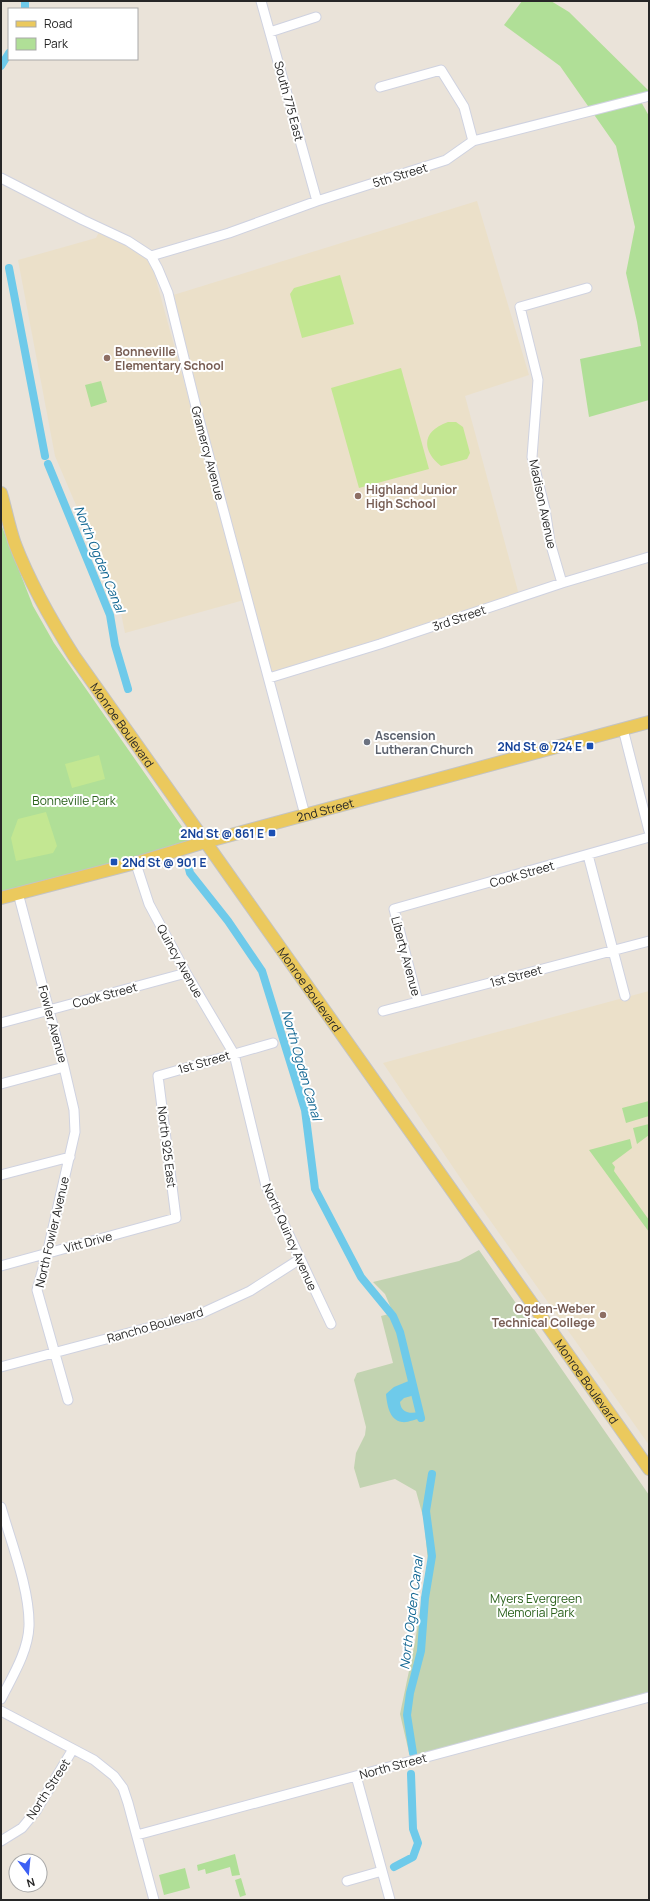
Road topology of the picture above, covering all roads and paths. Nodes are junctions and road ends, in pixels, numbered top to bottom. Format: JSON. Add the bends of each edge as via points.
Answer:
{"nodes":[{"id":1,"x":261,"y":1,"type":"edge"},
{"id":2,"x":316,"y":17,"type":"dead end"},
{"id":3,"x":270,"y":32,"type":"junction"},
{"id":4,"x":380,"y":87,"type":"dead end"},
{"id":5,"x":649,"y":96,"type":"edge"},
{"id":6,"x":473,"y":141,"type":"junction"},
{"id":7,"x":1,"y":178,"type":"edge"},
{"id":8,"x":317,"y":201,"type":"junction"},
{"id":9,"x":151,"y":256,"type":"junction"},
{"id":10,"x":587,"y":288,"type":"dead end"},
{"id":11,"x":1,"y":493,"type":"edge"},
{"id":12,"x":649,"y":557,"type":"edge"},
{"id":13,"x":562,"y":583,"type":"junction"},
{"id":14,"x":269,"y":678,"type":"junction"},
{"id":15,"x":649,"y":722,"type":"edge"},
{"id":16,"x":623,"y":729,"type":"junction"},
{"id":17,"x":305,"y":815,"type":"junction"},
{"id":18,"x":649,"y":831,"type":"edge"},
{"id":19,"x":649,"y":837,"type":"edge"},
{"id":20,"x":205,"y":842,"type":"junction"},
{"id":21,"x":588,"y":855,"type":"junction"},
{"id":22,"x":136,"y":864,"type":"junction"},
{"id":23,"x":18,"y":893,"type":"junction"},
{"id":24,"x":1,"y":898,"type":"edge"},
{"id":25,"x":394,"y":909,"type":"joint"},
{"id":26,"x":649,"y":941,"type":"edge"},
{"id":27,"x":612,"y":951,"type":"junction"},
{"id":28,"x":186,"y":973,"type":"junction"},
{"id":29,"x":624,"y":996,"type":"dead end"},
{"id":30,"x":418,"y":1002,"type":"junction"},
{"id":31,"x":49,"y":1010,"type":"junction"},
{"id":32,"x":383,"y":1011,"type":"dead end"},
{"id":33,"x":1,"y":1023,"type":"edge"},
{"id":34,"x":274,"y":1043,"type":"dead end"},
{"id":35,"x":234,"y":1054,"type":"junction"},
{"id":36,"x":64,"y":1067,"type":"junction"},
{"id":37,"x":158,"y":1076,"type":"joint"},
{"id":38,"x":1,"y":1084,"type":"edge"},
{"id":39,"x":70,"y":1157,"type":"junction"},
{"id":40,"x":1,"y":1175,"type":"edge"},
{"id":41,"x":176,"y":1218,"type":"joint"},
{"id":42,"x":47,"y":1254,"type":"junction"},
{"id":43,"x":300,"y":1259,"type":"junction"},
{"id":44,"x":1,"y":1266,"type":"edge"},
{"id":45,"x":331,"y":1324,"type":"dead end"},
{"id":46,"x":53,"y":1353,"type":"junction"},
{"id":47,"x":1,"y":1367,"type":"edge"},
{"id":48,"x":68,"y":1400,"type":"dead end"},
{"id":49,"x":649,"y":1469,"type":"edge"},
{"id":50,"x":1,"y":1507,"type":"edge"},
{"id":51,"x":649,"y":1697,"type":"edge"},
{"id":52,"x":1,"y":1699,"type":"edge"},
{"id":53,"x":1,"y":1711,"type":"edge"},
{"id":54,"x":73,"y":1749,"type":"junction"},
{"id":55,"x":356,"y":1776,"type":"junction"},
{"id":56,"x":137,"y":1835,"type":"junction"},
{"id":57,"x":1,"y":1841,"type":"edge"},
{"id":58,"x":382,"y":1871,"type":"junction"},
{"id":59,"x":347,"y":1881,"type":"dead end"},
{"id":60,"x":153,"y":1900,"type":"edge"},
{"id":61,"x":390,"y":1900,"type":"edge"}],
"edges":[{"from":1,"to":3,"type":"street","name":"South 775 East"},
{"from":2,"to":3,"type":"street"},
{"from":3,"to":8,"type":"street","name":"South 775 East"},
{"from":4,"to":6,"type":"street","via":[[441,70],[464,107]]},
{"from":5,"to":6,"type":"street","name":"5th Street"},
{"from":6,"to":8,"type":"street","name":"5th Street","via":[[446,160]]},
{"from":7,"to":9,"type":"street","via":[[128,241]]},
{"from":8,"to":9,"type":"street","name":"5th Street","via":[[229,233]]},
{"from":9,"to":14,"type":"street","name":"Gramercy Avenue","via":[[168,294]]},
{"from":10,"to":13,"type":"street","name":"Madison Avenue","via":[[520,307],[538,380],[532,457],[550,542]]},
{"from":11,"to":20,"type":"main road","name":"Monroe Boulevard","via":[[21,559],[60,634]]},
{"from":12,"to":13,"type":"street","name":"3rd Street"},
{"from":13,"to":14,"type":"street","name":"3rd Street"},
{"from":14,"to":17,"type":"street","name":"Gramercy Avenue"},
{"from":15,"to":16,"type":"main road","name":"2nd Street"},
{"from":16,"to":17,"type":"main road","name":"2nd Street"},
{"from":16,"to":18,"type":"street"},
{"from":17,"to":20,"type":"main road","name":"2nd Street"},
{"from":19,"to":21,"type":"street","name":"Cook Street"},
{"from":20,"to":22,"type":"main road","name":"2nd Street"},
{"from":20,"to":49,"type":"main road","name":"Monroe Boulevard"},
{"from":21,"to":25,"type":"street","name":"Cook Street"},
{"from":21,"to":27,"type":"street"},
{"from":22,"to":23,"type":"main road","name":"2nd Street"},
{"from":22,"to":28,"type":"street","name":"Quincy Avenue","via":[[149,904]]},
{"from":23,"to":24,"type":"main road","name":"2nd Street"},
{"from":23,"to":31,"type":"street","name":"Fowler Avenue"},
{"from":25,"to":30,"type":"street","name":"Liberty Avenue"},
{"from":26,"to":27,"type":"street","name":"1st Street"},
{"from":27,"to":29,"type":"street"},
{"from":27,"to":30,"type":"street","name":"1st Street"},
{"from":28,"to":31,"type":"street","name":"Cook Street"},
{"from":28,"to":35,"type":"street","name":"Quincy Avenue"},
{"from":30,"to":32,"type":"street","name":"1st Street"},
{"from":31,"to":33,"type":"street","name":"Cook Street"},
{"from":31,"to":36,"type":"street","name":"Fowler Avenue"},
{"from":34,"to":35,"type":"street","name":"1st Street"},
{"from":35,"to":37,"type":"street","name":"1st Street"},
{"from":35,"to":43,"type":"street","name":"North Quincy Avenue","via":[[266,1186]]},
{"from":36,"to":38,"type":"street"},
{"from":36,"to":39,"type":"street","name":"Fowler Avenue","via":[[74,1110],[75,1132]]},
{"from":37,"to":41,"type":"street","name":"North 925 East"},
{"from":39,"to":40,"type":"street"},
{"from":39,"to":42,"type":"street","name":"North Fowler Avenue"},
{"from":41,"to":42,"type":"street","name":"Vitt Drive"},
{"from":42,"to":44,"type":"street","name":"Vitt Drive"},
{"from":42,"to":46,"type":"street","name":"North Fowler Avenue","via":[[37,1290]]},
{"from":43,"to":45,"type":"street","name":"North Quincy Avenue"},
{"from":43,"to":46,"type":"street","name":"Rancho Boulevard","via":[[250,1291],[200,1314]]},
{"from":46,"to":47,"type":"street","name":"Rancho Boulevard"},
{"from":46,"to":48,"type":"street","name":"North Fowler Avenue"},
{"from":50,"to":52,"type":"street","via":[[25,1592],[29,1626],[22,1657]]},
{"from":51,"to":55,"type":"street","name":"North Street"},
{"from":53,"to":54,"type":"street"},
{"from":54,"to":56,"type":"street","via":[[94,1760],[114,1776],[123,1788]]},
{"from":54,"to":57,"type":"street","name":"North Street","via":[[36,1811],[22,1828]]},
{"from":55,"to":56,"type":"street","name":"North Street"},
{"from":55,"to":58,"type":"street"},
{"from":56,"to":60,"type":"street"},
{"from":58,"to":59,"type":"street"},
{"from":58,"to":61,"type":"street"}]}
